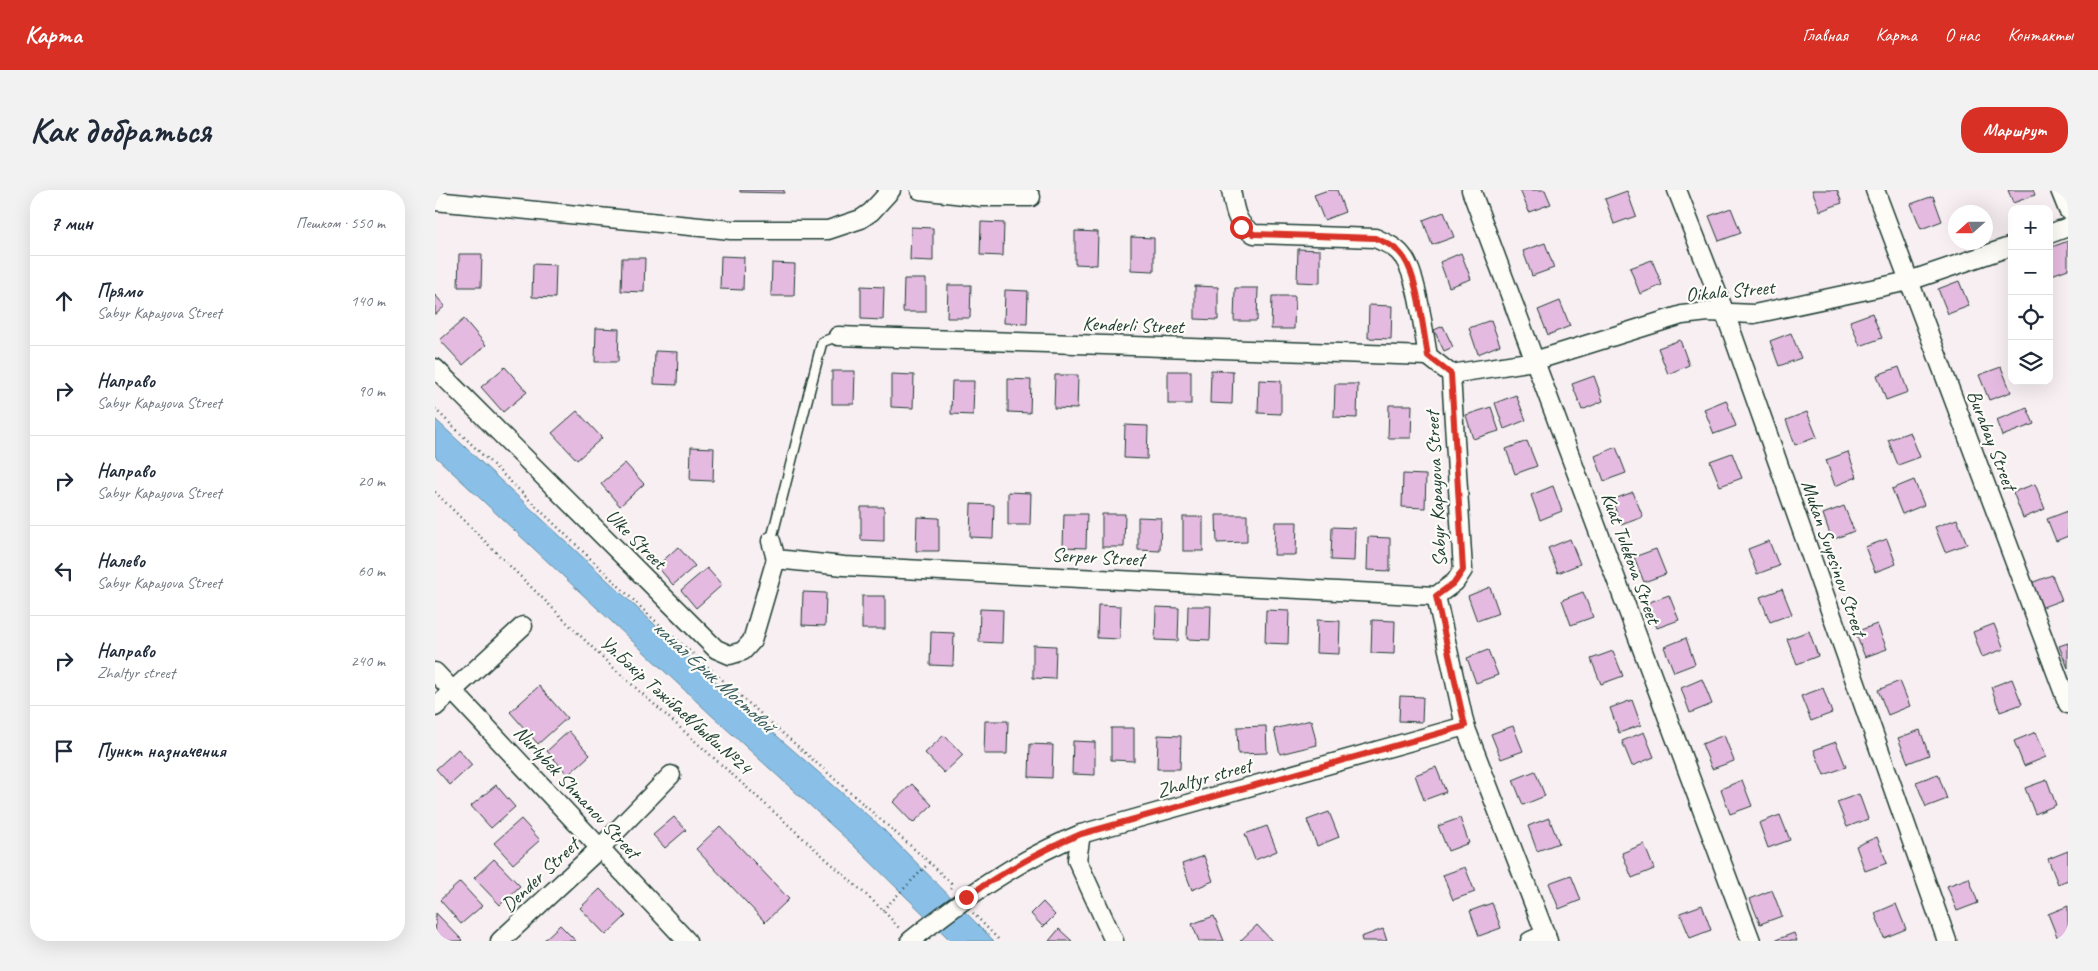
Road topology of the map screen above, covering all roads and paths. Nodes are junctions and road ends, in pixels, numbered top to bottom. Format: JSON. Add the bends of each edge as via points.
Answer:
{"nodes":[{"id":1,"x":920,"y":190,"type":"edge"},
{"id":2,"x":1231,"y":190,"type":"edge"},
{"id":3,"x":1471,"y":190,"type":"edge"},
{"id":4,"x":1677,"y":190,"type":"edge"},
{"id":5,"x":1875,"y":190,"type":"edge"},
{"id":6,"x":2061,"y":190,"type":"edge"},
{"id":7,"x":888,"y":191,"type":"edge"},
{"id":8,"x":1031,"y":197,"type":"dead end"},
{"id":9,"x":435,"y":201,"type":"edge"},
{"id":10,"x":2068,"y":210,"type":"edge"},
{"id":11,"x":2068,"y":227,"type":"edge"},
{"id":12,"x":2053,"y":233,"type":"edge"},
{"id":13,"x":2008,"y":247,"type":"edge"},
{"id":14,"x":1909,"y":281,"type":"junction"},
{"id":15,"x":1725,"y":313,"type":"junction"},
{"id":16,"x":838,"y":336,"type":"joint"},
{"id":17,"x":1428,"y":356,"type":"junction"},
{"id":18,"x":1535,"y":361,"type":"junction"},
{"id":19,"x":435,"y":368,"type":"edge"},
{"id":20,"x":1451,"y":374,"type":"junction"},
{"id":21,"x":435,"y":492,"type":"edge"},
{"id":22,"x":771,"y":542,"type":"joint"},
{"id":23,"x":776,"y":558,"type":"junction"},
{"id":24,"x":1436,"y":596,"type":"junction"},
{"id":25,"x":523,"y":626,"type":"dead end"},
{"id":26,"x":435,"y":672,"type":"edge"},
{"id":27,"x":452,"y":691,"type":"junction"},
{"id":28,"x":2068,"y":704,"type":"edge"},
{"id":29,"x":435,"y":707,"type":"edge"},
{"id":30,"x":1465,"y":726,"type":"junction"},
{"id":31,"x":671,"y":775,"type":"dead end"},
{"id":32,"x":1081,"y":834,"type":"junction"},
{"id":33,"x":600,"y":848,"type":"junction"},
{"id":34,"x":930,"y":863,"type":"dead end"},
{"id":35,"x":968,"y":905,"type":"junction"},
{"id":36,"x":883,"y":910,"type":"junction"},
{"id":37,"x":908,"y":935,"type":"edge"},
{"id":38,"x":1542,"y":939,"type":"edge"},
{"id":39,"x":500,"y":941,"type":"edge"},
{"id":40,"x":687,"y":941,"type":"edge"},
{"id":41,"x":1000,"y":941,"type":"edge"},
{"id":42,"x":1113,"y":941,"type":"edge"},
{"id":43,"x":1751,"y":941,"type":"edge"},
{"id":44,"x":1947,"y":941,"type":"edge"}],
"edges":[{"from":1,"to":8,"type":"street","via":[[981,197]]},
{"from":2,"to":17,"type":"street","via":[[1241,227],[1254,234],[1375,238],[1392,246],[1404,257],[1412,273]]},
{"from":3,"to":18,"type":"street","name":"Kuat Tulekova Street"},
{"from":4,"to":15,"type":"street","name":"Mukan Suyesinov Street"},
{"from":5,"to":14,"type":"street","name":"Burabay Street"},
{"from":6,"to":10,"type":"street"},
{"from":7,"to":9,"type":"street","via":[[861,219],[828,230],[731,230]]},
{"from":11,"to":12,"type":"street"},
{"from":13,"to":14,"type":"street","name":"Oikala Street"},
{"from":14,"to":15,"type":"street","name":"Oikala Street","via":[[1754,314]]},
{"from":14,"to":28,"type":"street","name":"Burabay Street"},
{"from":15,"to":18,"type":"street","name":"Oikala Street","via":[[1682,315]]},
{"from":15,"to":44,"type":"street","name":"Mukan Suyesinov Street"},
{"from":16,"to":17,"type":"street","name":"Kenderli Street"},
{"from":16,"to":22,"type":"lane","via":[[822,342]]},
{"from":17,"to":20,"type":"street"},
{"from":18,"to":20,"type":"street","name":"Oikala Street"},
{"from":18,"to":43,"type":"street","name":"Kuat Tulekova Street"},
{"from":19,"to":23,"type":"street","name":"Ulke Street","via":[[716,649],[730,655],[743,652],[752,641]]},
{"from":20,"to":24,"type":"street","name":"Sabyr Kapayova Street","via":[[1463,570],[1455,582]]},
{"from":21,"to":36,"type":"path","name":"Ул.Бәкір Тәжібаев/бывш.№24","via":[[607,662]]},
{"from":22,"to":23,"type":"street"},
{"from":23,"to":24,"type":"street","name":"Serper Street","via":[[843,566]]},
{"from":24,"to":30,"type":"street","name":"Sabyr Kapayova Street"},
{"from":25,"to":27,"type":"street"},
{"from":26,"to":27,"type":"street","name":"Nurlybek Shmanov Street"},
{"from":27,"to":29,"type":"street"},
{"from":27,"to":33,"type":"street","name":"Nurlybek Shmanov Street"},
{"from":30,"to":32,"type":"street","name":"Zhaltyr street"},
{"from":30,"to":38,"type":"street","name":"Sabyr Kapayova Street"},
{"from":31,"to":33,"type":"street","name":"Dender Street"},
{"from":32,"to":35,"type":"street","name":"Zhaltyr street","via":[[1047,848],[999,875]]},
{"from":32,"to":42,"type":"street","via":[[1077,860]]},
{"from":33,"to":39,"type":"street","name":"Dender Street"},
{"from":33,"to":40,"type":"street","name":"Nurlybek Shmanov Street"},
{"from":34,"to":36,"type":"path"},
{"from":35,"to":37,"type":"street","name":"Zhaltyr street"},
{"from":35,"to":41,"type":"path"},
{"from":36,"to":37,"type":"path","name":"Ул.Бәкір Тәжібаев/бывш.№24"}]}
